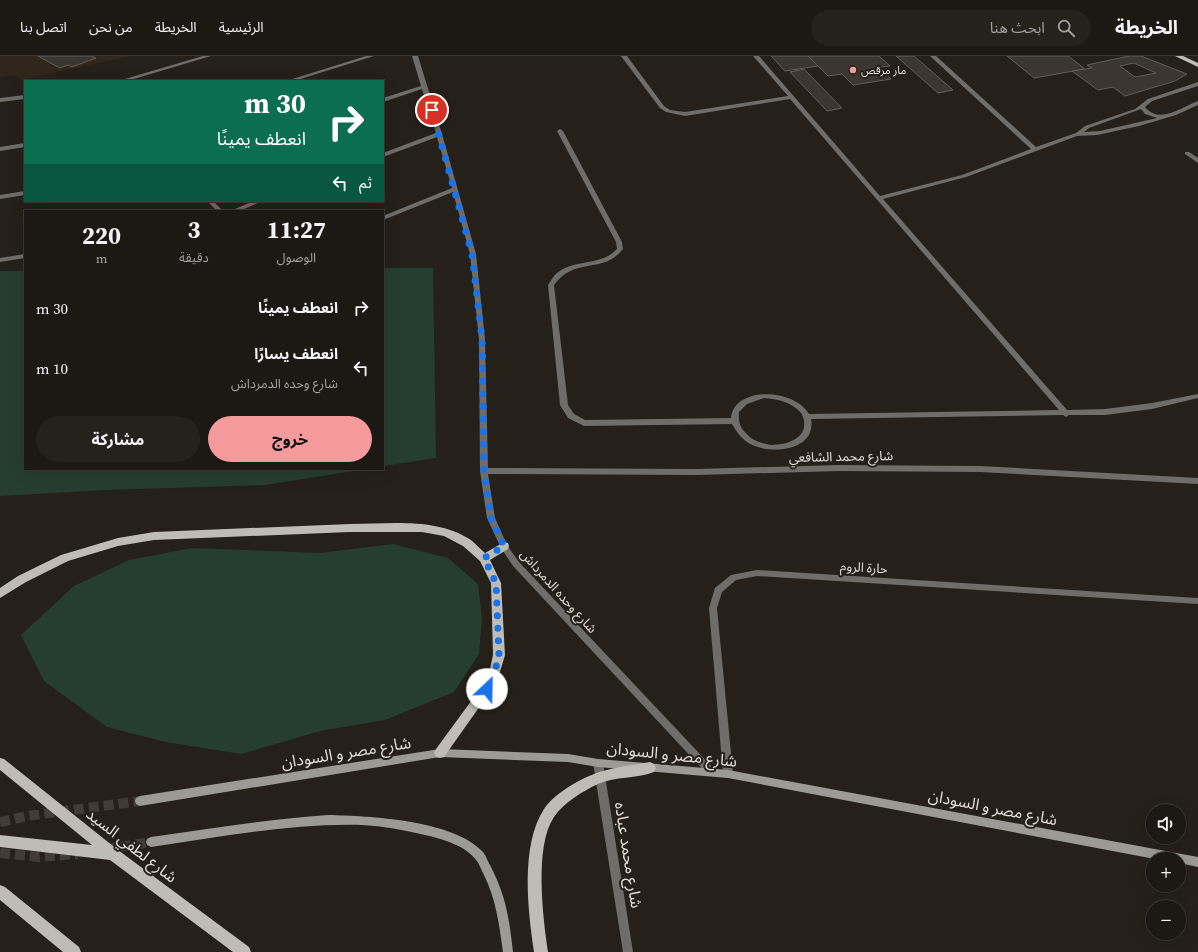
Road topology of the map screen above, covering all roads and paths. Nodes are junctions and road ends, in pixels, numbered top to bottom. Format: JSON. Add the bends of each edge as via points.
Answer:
{"nodes":[{"id":1,"x":208,"y":56,"type":"edge"},
{"id":2,"x":371,"y":56,"type":"edge"},
{"id":3,"x":415,"y":56,"type":"edge"},
{"id":4,"x":624,"y":56,"type":"edge"},
{"id":5,"x":756,"y":56,"type":"edge"},
{"id":6,"x":933,"y":56,"type":"edge"},
{"id":7,"x":1178,"y":56,"type":"edge"},
{"id":8,"x":1198,"y":65,"type":"edge"},
{"id":9,"x":124,"y":80,"type":"edge"},
{"id":10,"x":292,"y":80,"type":"edge"},
{"id":11,"x":1198,"y":84,"type":"edge"},
{"id":12,"x":424,"y":87,"type":"junction"},
{"id":13,"x":791,"y":96,"type":"junction"},
{"id":14,"x":24,"y":97,"type":"edge"},
{"id":15,"x":0,"y":100,"type":"edge"},
{"id":16,"x":384,"y":100,"type":"edge"},
{"id":17,"x":1198,"y":103,"type":"edge"},
{"id":18,"x":1142,"y":107,"type":"junction"},
{"id":19,"x":1165,"y":118,"type":"junction"},
{"id":20,"x":560,"y":131,"type":"dead end"},
{"id":21,"x":439,"y":134,"type":"junction"},
{"id":22,"x":1078,"y":134,"type":"junction"},
{"id":23,"x":24,"y":145,"type":"edge"},
{"id":24,"x":1034,"y":148,"type":"junction"},
{"id":25,"x":0,"y":149,"type":"edge"},
{"id":26,"x":1187,"y":154,"type":"dead end"},
{"id":27,"x":384,"y":155,"type":"edge"},
{"id":28,"x":1198,"y":161,"type":"edge"},
{"id":29,"x":455,"y":189,"type":"junction"},
{"id":30,"x":24,"y":193,"type":"edge"},
{"id":31,"x":0,"y":197,"type":"edge"},
{"id":32,"x":879,"y":198,"type":"junction"},
{"id":33,"x":211,"y":202,"type":"edge"},
{"id":34,"x":257,"y":202,"type":"edge"},
{"id":35,"x":219,"y":210,"type":"edge"},
{"id":36,"x":236,"y":210,"type":"edge"},
{"id":37,"x":384,"y":218,"type":"edge"},
{"id":38,"x":24,"y":256,"type":"edge"},
{"id":39,"x":0,"y":260,"type":"edge"},
{"id":40,"x":1198,"y":396,"type":"edge"},
{"id":41,"x":1066,"y":414,"type":"junction"},
{"id":42,"x":807,"y":417,"type":"junction"},
{"id":43,"x":734,"y":421,"type":"junction"},
{"id":44,"x":484,"y":471,"type":"junction"},
{"id":45,"x":1198,"y":481,"type":"edge"},
{"id":46,"x":504,"y":546,"type":"junction"},
{"id":47,"x":484,"y":558,"type":"junction"},
{"id":48,"x":0,"y":594,"type":"edge"},
{"id":49,"x":1198,"y":601,"type":"edge"},
{"id":50,"x":440,"y":753,"type":"junction"},
{"id":51,"x":0,"y":763,"type":"edge"},
{"id":52,"x":598,"y":763,"type":"junction"},
{"id":53,"x":650,"y":768,"type":"junction"},
{"id":54,"x":711,"y":772,"type":"junction"},
{"id":55,"x":728,"y":774,"type":"junction"},
{"id":56,"x":600,"y":777,"type":"junction"},
{"id":57,"x":140,"y":801,"type":"tunnel mouth"},
{"id":58,"x":0,"y":841,"type":"edge"},
{"id":59,"x":151,"y":842,"type":"tunnel mouth"},
{"id":60,"x":112,"y":854,"type":"junction"},
{"id":61,"x":1198,"y":862,"type":"edge"},
{"id":62,"x":0,"y":892,"type":"edge"},
{"id":63,"x":74,"y":952,"type":"edge"},
{"id":64,"x":244,"y":952,"type":"edge"},
{"id":65,"x":508,"y":952,"type":"edge"},
{"id":66,"x":541,"y":952,"type":"edge"},
{"id":67,"x":628,"y":952,"type":"edge"}],
"edges":[{"from":1,"to":9,"type":"street"},
{"from":2,"to":10,"type":"street"},
{"from":3,"to":12,"type":"street","name":"شارع وحده الدمرداش"},
{"from":4,"to":13,"type":"street","via":[[668,112],[685,114]]},
{"from":5,"to":13,"type":"street"},
{"from":6,"to":24,"type":"street"},
{"from":7,"to":8,"type":"main road"},
{"from":11,"to":18,"type":"street","via":[[1150,100]]},
{"from":12,"to":16,"type":"street"},
{"from":12,"to":21,"type":"street","name":"شارع وحده الدمرداش"},
{"from":13,"to":32,"type":"street"},
{"from":14,"to":15,"type":"street"},
{"from":17,"to":19,"type":"street"},
{"from":18,"to":19,"type":"street","via":[[1147,113]]},
{"from":18,"to":22,"type":"street","via":[[1087,127]]},
{"from":19,"to":22,"type":"street","via":[[1097,134]]},
{"from":20,"to":43,"type":"street","via":[[619,242],[620,249],[616,256],[609,260],[565,269],[555,276],[551,285],[564,404],[571,416],[584,423]]},
{"from":21,"to":27,"type":"street"},
{"from":21,"to":29,"type":"street","name":"شارع وحده الدمرداش"},
{"from":22,"to":24,"type":"street"},
{"from":23,"to":25,"type":"street"},
{"from":24,"to":32,"type":"street","via":[[944,183]]},
{"from":26,"to":28,"type":"street"},
{"from":29,"to":37,"type":"street"},
{"from":29,"to":44,"type":"street","name":"شارع وحده الدمرداش","via":[[472,254],[479,296]]},
{"from":30,"to":31,"type":"street"},
{"from":32,"to":41,"type":"street"},
{"from":33,"to":35,"type":"street"},
{"from":34,"to":36,"type":"street"},
{"from":38,"to":39,"type":"street"},
{"from":40,"to":41,"type":"street","via":[[1152,406]]},
{"from":41,"to":42,"type":"street"},
{"from":42,"to":43,"type":"street","via":[[802,410],[785,399],[764,396],[738,407]]},
{"from":42,"to":43,"type":"street","via":[[807,432],[802,439],[784,447],[773,448],[751,442],[737,429]]},
{"from":44,"to":45,"type":"street","name":"شارع محمد الشافعي","via":[[697,472],[925,468]]},
{"from":44,"to":46,"type":"street","name":"شارع وحده الدمرداش","via":[[491,518]]},
{"from":46,"to":47,"type":"main road"},
{"from":46,"to":54,"type":"street","name":"شارع وحده الدمرداش","via":[[516,564]]},
{"from":47,"to":48,"type":"main road","via":[[467,543],[446,533],[422,528],[294,529],[168,535],[118,542],[65,558],[22,579]]},
{"from":47,"to":50,"type":"main road","via":[[496,583],[499,655],[493,679]]},
{"from":49,"to":55,"type":"street","name":"حارة الروم","via":[[757,573],[734,577],[718,590],[713,608]]},
{"from":50,"to":52,"type":"main road","name":"شارع مصر و السودان","via":[[568,758]]},
{"from":50,"to":57,"type":"main road","name":"شارع مصر و السودان"},
{"from":51,"to":60,"type":"main road","name":"شارع لطفي السيد"},
{"from":52,"to":53,"type":"main road","name":"شارع مصر و السودان"},
{"from":52,"to":56,"type":"street","name":"شارع محمد عباده"},
{"from":53,"to":54,"type":"main road","name":"شارع مصر و السودان"},
{"from":53,"to":56,"type":"main road"},
{"from":54,"to":55,"type":"main road","name":"شارع مصر و السودان"},
{"from":55,"to":61,"type":"main road","name":"شارع مصر و السودان"},
{"from":56,"to":66,"type":"main road","via":[[573,792],[548,813],[537,845],[536,921]]},
{"from":56,"to":67,"type":"street","name":"شارع محمد عباده"},
{"from":58,"to":60,"type":"main road"},
{"from":59,"to":65,"type":"main road","via":[[308,820],[366,821],[413,826],[452,838],[479,855],[492,877],[502,905]]},
{"from":60,"to":64,"type":"main road","name":"شارع لطفي السيد"},
{"from":62,"to":63,"type":"main road"}]}
